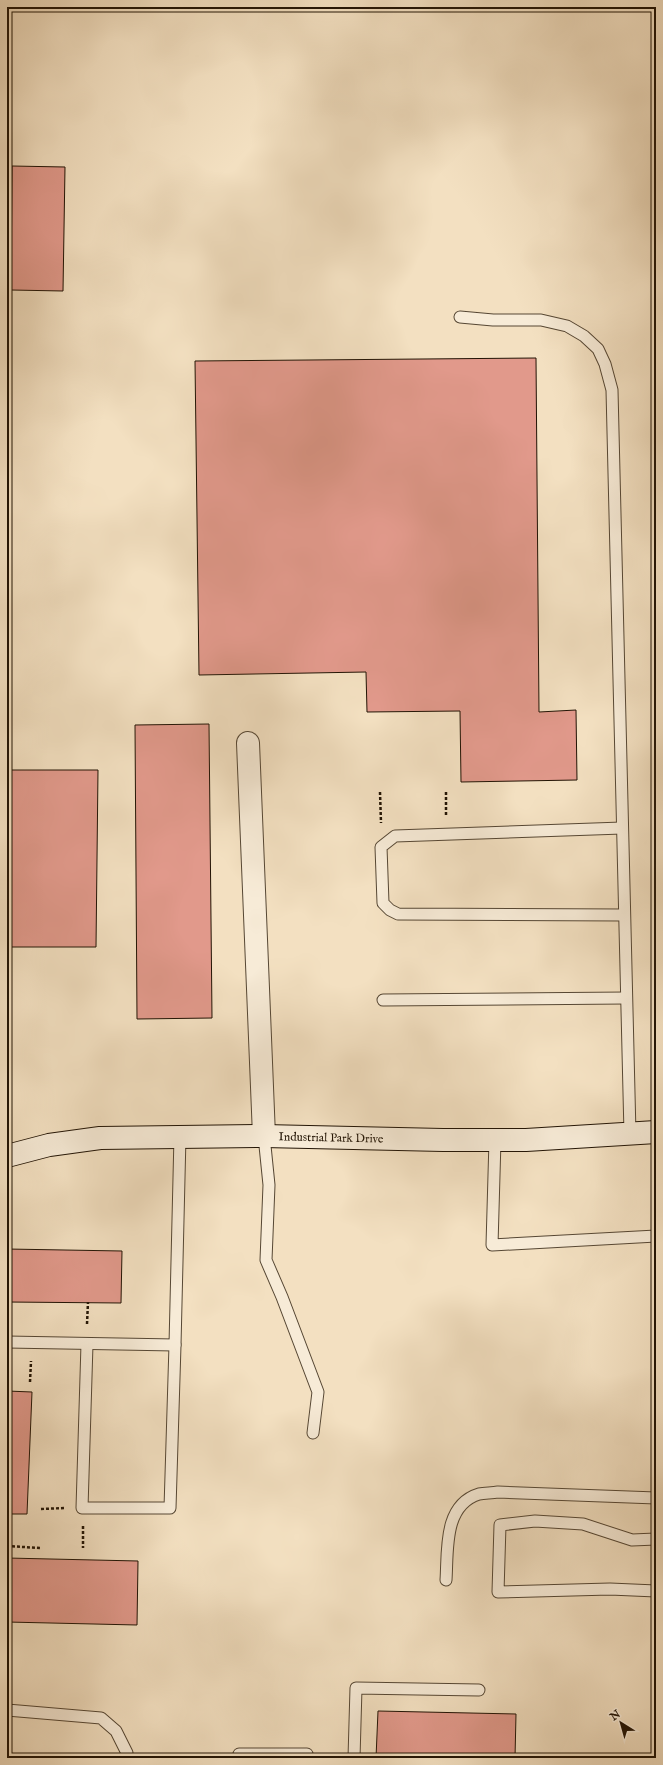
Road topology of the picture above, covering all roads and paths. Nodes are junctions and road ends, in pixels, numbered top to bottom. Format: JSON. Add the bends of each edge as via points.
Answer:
{"nodes":[{"id":1,"x":460,"y":317,"type":"dead end"},
{"id":2,"x":248,"y":743,"type":"dead end"},
{"id":3,"x":380,"y":792,"type":"dead end"},
{"id":4,"x":446,"y":792,"type":"dead end"},
{"id":5,"x":622,"y":828,"type":"junction"},
{"id":6,"x":446,"y":835,"type":"junction"},
{"id":7,"x":381,"y":846,"type":"junction"},
{"id":8,"x":624,"y":915,"type":"junction"},
{"id":9,"x":626,"y":998,"type":"junction"},
{"id":10,"x":383,"y":1000,"type":"dead end"},
{"id":11,"x":656,"y":1132,"type":"edge"},
{"id":12,"x":630,"y":1134,"type":"junction"},
{"id":13,"x":180,"y":1136,"type":"junction"},
{"id":14,"x":264,"y":1136,"type":"junction"},
{"id":15,"x":495,"y":1140,"type":"junction"},
{"id":16,"x":7,"y":1156,"type":"edge"},
{"id":17,"x":656,"y":1236,"type":"edge"},
{"id":18,"x":88,"y":1302,"type":"dead end"},
{"id":19,"x":87,"y":1327,"type":"dead end"},
{"id":20,"x":7,"y":1342,"type":"edge"},
{"id":21,"x":87,"y":1344,"type":"junction"},
{"id":22,"x":175,"y":1345,"type":"junction"},
{"id":23,"x":314,"y":1433,"type":"dead end"},
{"id":24,"x":656,"y":1498,"type":"edge"},
{"id":25,"x":656,"y":1538,"type":"edge"},
{"id":26,"x":7,"y":1546,"type":"edge"},
{"id":27,"x":40,"y":1548,"type":"dead end"},
{"id":28,"x":446,"y":1580,"type":"dead end"},
{"id":29,"x":656,"y":1591,"type":"edge"},
{"id":30,"x":479,"y":1690,"type":"dead end"},
{"id":31,"x":7,"y":1710,"type":"edge"},
{"id":32,"x":239,"y":1754,"type":"dead end"},
{"id":33,"x":127,"y":1758,"type":"edge"},
{"id":34,"x":307,"y":1758,"type":"edge"},
{"id":35,"x":354,"y":1758,"type":"edge"}],
"edges":[{"from":1,"to":5,"type":"lane","via":[[541,320],[567,326],[584,336],[598,349],[605,364],[612,390]]},
{"from":2,"to":14,"type":"street"},
{"from":3,"to":7,"type":"path"},
{"from":4,"to":6,"type":"path"},
{"from":5,"to":6,"type":"lane"},
{"from":5,"to":8,"type":"lane"},
{"from":6,"to":7,"type":"lane","via":[[395,836]]},
{"from":7,"to":8,"type":"lane","via":[[383,903],[398,914]]},
{"from":8,"to":9,"type":"lane"},
{"from":9,"to":10,"type":"lane"},
{"from":9,"to":12,"type":"lane"},
{"from":11,"to":12,"type":"street","name":"Industrial Park Drive"},
{"from":12,"to":15,"type":"street","name":"Industrial Park Drive"},
{"from":13,"to":14,"type":"street","name":"Industrial Park Drive"},
{"from":13,"to":16,"type":"street","name":"Industrial Park Drive","via":[[100,1138],[49,1145]]},
{"from":13,"to":22,"type":"lane"},
{"from":14,"to":15,"type":"street","name":"Industrial Park Drive"},
{"from":14,"to":23,"type":"lane","via":[[269,1185],[266,1260],[318,1392]]},
{"from":15,"to":17,"type":"lane","via":[[492,1245]]},
{"from":18,"to":19,"type":"path"},
{"from":20,"to":21,"type":"lane"},
{"from":21,"to":22,"type":"lane"},
{"from":21,"to":22,"type":"lane","via":[[82,1508],[170,1508]]},
{"from":24,"to":28,"type":"lane","via":[[498,1492],[479,1494],[456,1511],[449,1531]]},
{"from":25,"to":29,"type":"lane","via":[[632,1540],[583,1524],[535,1521],[500,1525],[498,1592],[610,1589]]},
{"from":26,"to":27,"type":"path"},
{"from":30,"to":35,"type":"lane","via":[[356,1688]]},
{"from":31,"to":33,"type":"lane","via":[[101,1718],[116,1731]]},
{"from":32,"to":34,"type":"lane","via":[[307,1754]]}]}
